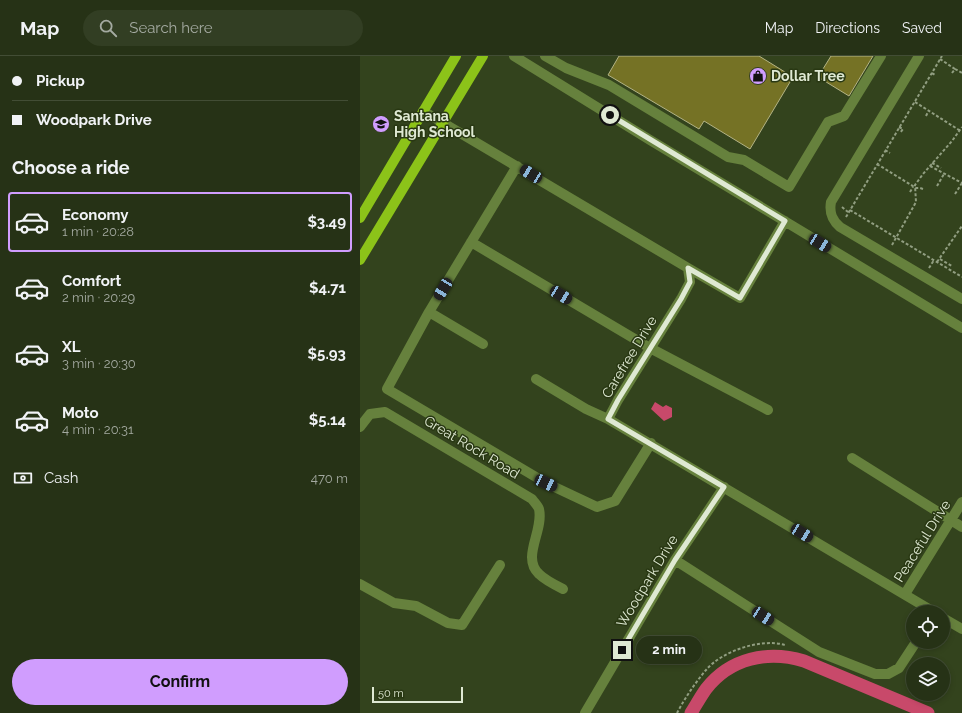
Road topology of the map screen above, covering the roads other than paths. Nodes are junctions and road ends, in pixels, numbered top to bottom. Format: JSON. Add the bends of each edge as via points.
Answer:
{"nodes":[{"id":1,"x":456,"y":56,"type":"edge"},
{"id":2,"x":483,"y":56,"type":"edge"},
{"id":3,"x":514,"y":56,"type":"edge"},
{"id":4,"x":545,"y":56,"type":"edge"},
{"id":5,"x":880,"y":56,"type":"edge"},
{"id":6,"x":920,"y":56,"type":"edge"},
{"id":7,"x":423,"y":112,"type":"junction"},
{"id":8,"x":443,"y":123,"type":"junction"},
{"id":9,"x":517,"y":166,"type":"junction"},
{"id":10,"x":360,"y":218,"type":"edge"},
{"id":11,"x":785,"y":221,"type":"junction"},
{"id":12,"x":471,"y":242,"type":"junction"},
{"id":13,"x":360,"y":260,"type":"edge"},
{"id":14,"x":688,"y":268,"type":"junction"},
{"id":15,"x":962,"y":299,"type":"edge"},
{"id":16,"x":429,"y":312,"type":"junction"},
{"id":17,"x":962,"y":328,"type":"edge"},
{"id":18,"x":483,"y":344,"type":"dead end"},
{"id":19,"x":650,"y":348,"type":"junction"},
{"id":20,"x":536,"y":379,"type":"dead end"},
{"id":21,"x":768,"y":410,"type":"dead end"},
{"id":22,"x":608,"y":419,"type":"junction"},
{"id":23,"x":362,"y":423,"type":"edge"},
{"id":24,"x":650,"y":443,"type":"junction"},
{"id":25,"x":852,"y":458,"type":"dead end"},
{"id":26,"x":724,"y":487,"type":"junction"},
{"id":27,"x":962,"y":502,"type":"edge"},
{"id":28,"x":951,"y":521,"type":"junction"},
{"id":29,"x":962,"y":527,"type":"edge"},
{"id":30,"x":675,"y":560,"type":"junction"},
{"id":31,"x":500,"y":565,"type":"dead end"},
{"id":32,"x":360,"y":584,"type":"edge"},
{"id":33,"x":563,"y":589,"type":"dead end"},
{"id":34,"x":905,"y":594,"type":"junction"},
{"id":35,"x":923,"y":605,"type":"edge"},
{"id":36,"x":950,"y":622,"type":"edge"},
{"id":37,"x":962,"y":629,"type":"edge"},
{"id":38,"x":911,"y":649,"type":"edge"},
{"id":39,"x":585,"y":713,"type":"edge"}],
"edges":[{"from":1,"to":7,"type":"main road"},
{"from":2,"to":8,"type":"main road"},
{"from":3,"to":11,"type":"street"},
{"from":4,"to":5,"type":"street","via":[[566,68],[609,85],[728,157],[744,160],[789,187],[828,122],[844,116]]},
{"from":6,"to":15,"type":"street","via":[[831,202],[831,215],[840,227]]},
{"from":7,"to":8,"type":"street"},
{"from":7,"to":10,"type":"main road"},
{"from":8,"to":9,"type":"street"},
{"from":8,"to":13,"type":"main road"},
{"from":9,"to":12,"type":"street"},
{"from":9,"to":14,"type":"street"},
{"from":11,"to":14,"type":"street","via":[[740,298]]},
{"from":11,"to":17,"type":"street"},
{"from":12,"to":16,"type":"street"},
{"from":12,"to":19,"type":"street"},
{"from":14,"to":19,"type":"street","name":"Carefree Drive","via":[[690,282]]},
{"from":16,"to":18,"type":"street"},
{"from":16,"to":24,"type":"street","via":[[387,389],[400,397],[546,483],[596,507],[616,501]]},
{"from":19,"to":21,"type":"street"},
{"from":19,"to":22,"type":"street","name":"Carefree Drive"},
{"from":20,"to":22,"type":"street"},
{"from":22,"to":24,"type":"street","name":"Carefree Drive"},
{"from":23,"to":33,"type":"street","name":"Great Rock Road","via":[[370,414],[386,412],[532,499],[539,508],[540,524],[531,558],[533,566],[539,575]]},
{"from":24,"to":26,"type":"street","name":"Carefree Drive"},
{"from":25,"to":28,"type":"street"},
{"from":26,"to":30,"type":"street","name":"Woodpark Drive"},
{"from":26,"to":34,"type":"street","name":"Carefree Drive"},
{"from":27,"to":28,"type":"street","name":"Peaceful Drive"},
{"from":28,"to":29,"type":"street"},
{"from":28,"to":34,"type":"street","name":"Peaceful Drive"},
{"from":30,"to":38,"type":"street","via":[[819,652],[875,674],[888,674],[899,668]]},
{"from":30,"to":39,"type":"street","name":"Woodpark Drive"},
{"from":31,"to":32,"type":"street","via":[[462,625],[448,623],[416,606],[394,603]]},
{"from":34,"to":35,"type":"street","name":"Carefree Drive"},
{"from":36,"to":37,"type":"street"}]}
